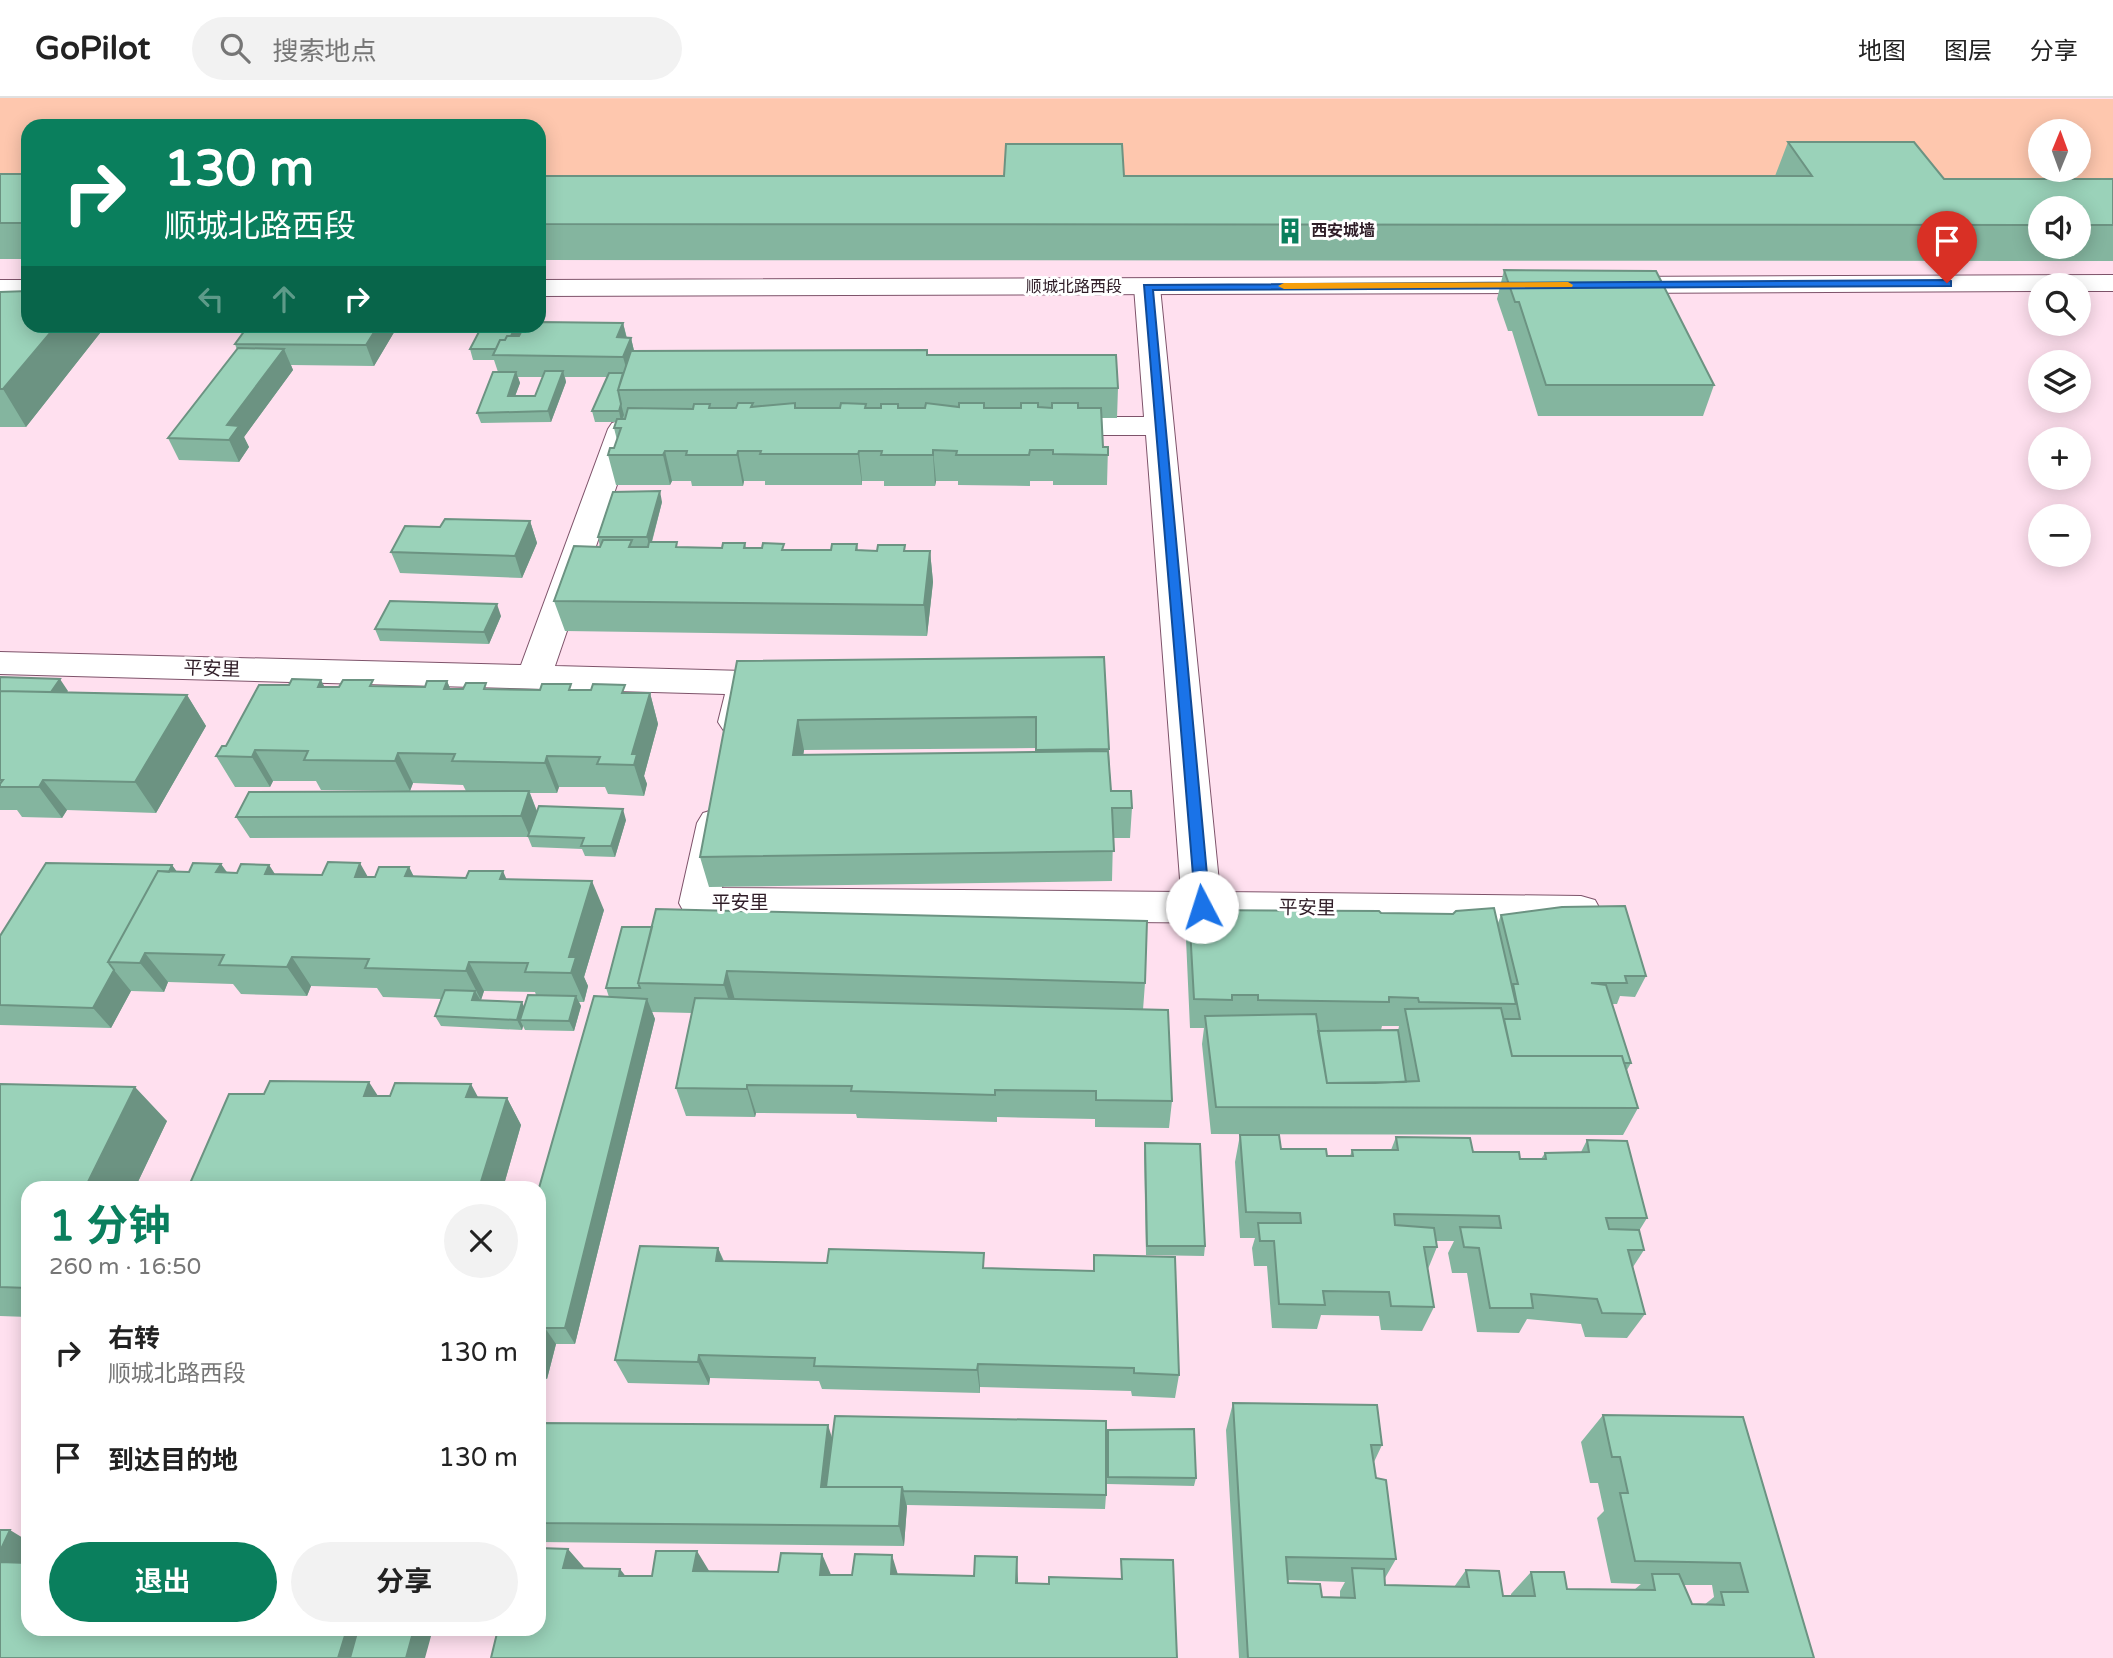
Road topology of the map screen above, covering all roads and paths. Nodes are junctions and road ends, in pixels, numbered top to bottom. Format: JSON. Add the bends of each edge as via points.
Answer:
{"nodes":[{"id":1,"x":2113,"y":283,"type":"edge"},
{"id":2,"x":1147,"y":287,"type":"junction"},
{"id":3,"x":0,"y":288,"type":"edge"},
{"id":4,"x":21,"y":288,"type":"edge"},
{"id":5,"x":546,"y":288,"type":"edge"},
{"id":6,"x":1160,"y":426,"type":"junction"},
{"id":7,"x":1022,"y":427,"type":"edge"},
{"id":8,"x":664,"y":429,"type":"edge"},
{"id":9,"x":0,"y":663,"type":"edge"},
{"id":10,"x":534,"y":677,"type":"junction"},
{"id":11,"x":1202,"y":907,"type":"junction"},
{"id":12,"x":1581,"y":911,"type":"edge"}],
"edges":[{"from":1,"to":2,"type":"street","name":"顺城北路西段"},
{"from":2,"to":5,"type":"street","name":"顺城北路西段"},
{"from":2,"to":6,"type":"street"},
{"from":3,"to":4,"type":"street"},
{"from":6,"to":7,"type":"street"},
{"from":6,"to":11,"type":"street"},
{"from":8,"to":10,"type":"street","via":[[622,429]]},
{"from":9,"to":10,"type":"street","name":"平安里"},
{"from":10,"to":11,"type":"street","name":"平安里","via":[[745,683],[699,903]]},
{"from":11,"to":12,"type":"street","name":"平安里"}]}
